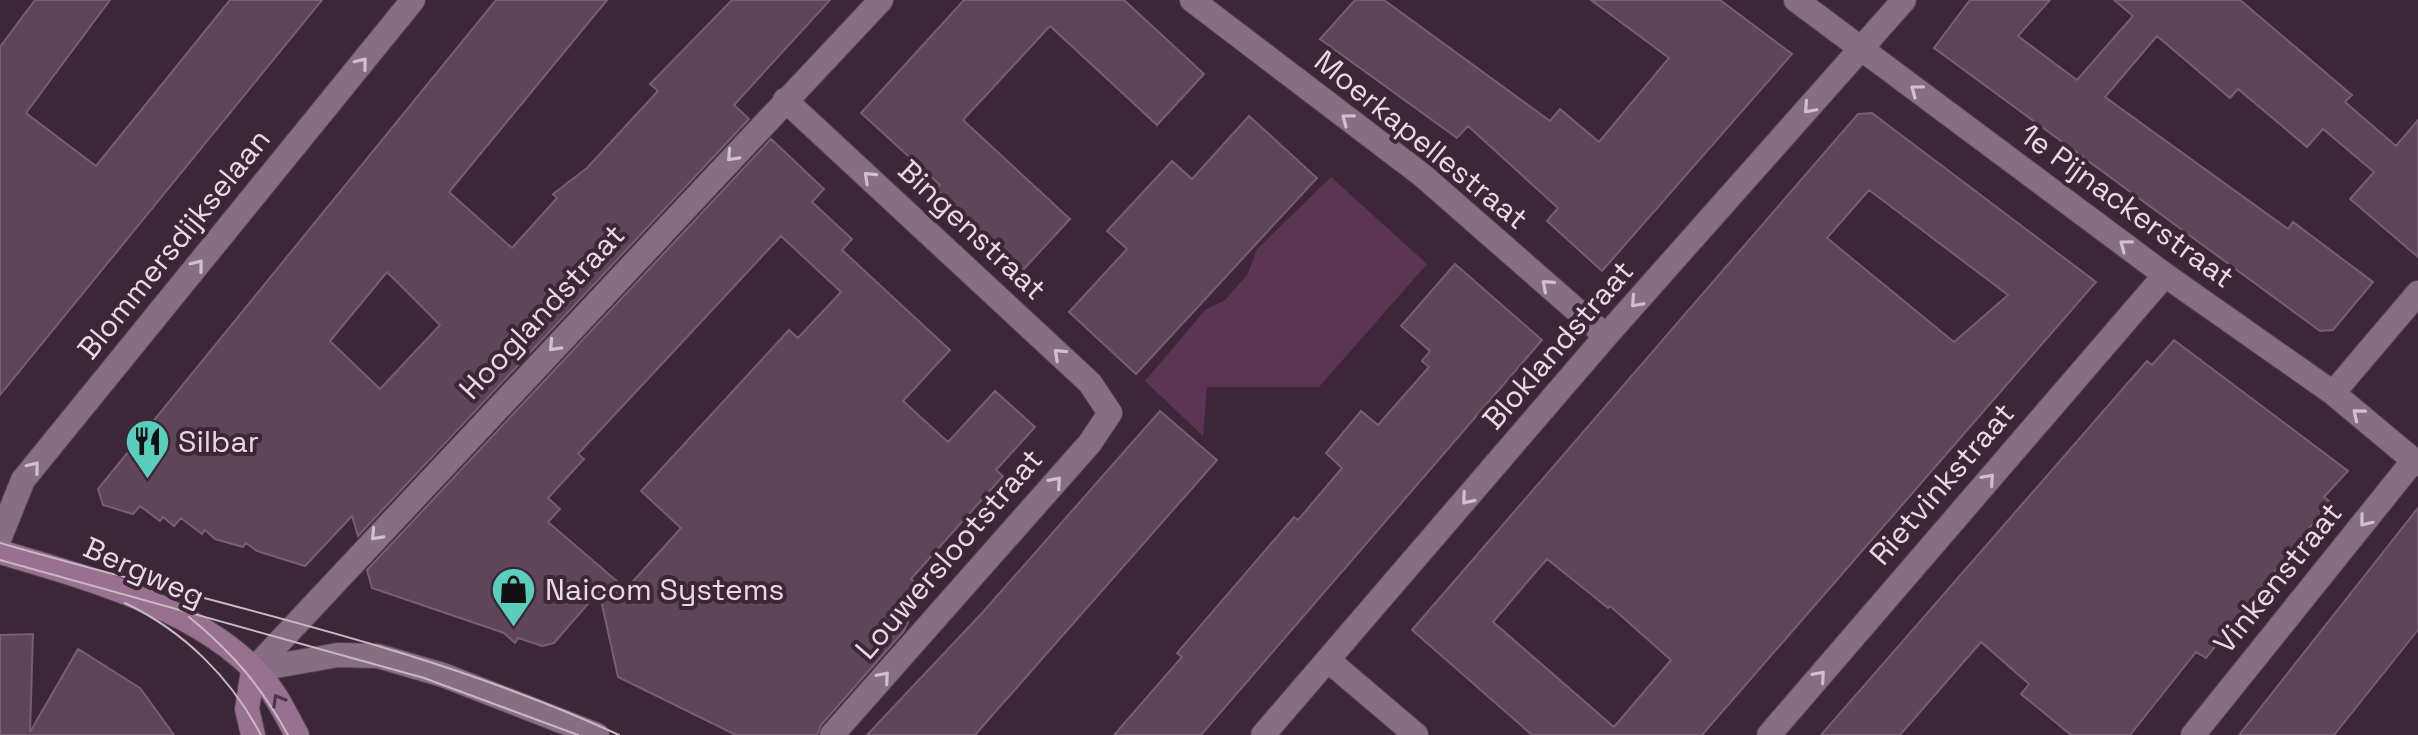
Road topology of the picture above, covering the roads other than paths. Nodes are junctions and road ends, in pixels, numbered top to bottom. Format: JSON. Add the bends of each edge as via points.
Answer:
{"nodes":[{"id":1,"x":413,"y":0,"type":"edge"},
{"id":2,"x":881,"y":0,"type":"edge"},
{"id":3,"x":1192,"y":0,"type":"edge"},
{"id":4,"x":1796,"y":0,"type":"edge"},
{"id":5,"x":1904,"y":0,"type":"edge"},
{"id":6,"x":1861,"y":49,"type":"junction"},
{"id":7,"x":785,"y":100,"type":"junction"},
{"id":8,"x":2165,"y":275,"type":"junction"},
{"id":9,"x":2418,"y":293,"type":"edge"},
{"id":10,"x":1606,"y":336,"type":"junction"},
{"id":11,"x":2333,"y":393,"type":"junction"},
{"id":12,"x":1110,"y":413,"type":"joint"},
{"id":13,"x":2416,"y":462,"type":"edge"},
{"id":14,"x":0,"y":537,"type":"edge"},
{"id":15,"x":0,"y":552,"type":"edge"},
{"id":16,"x":1329,"y":661,"type":"junction"},
{"id":17,"x":253,"y":670,"type":"junction"},
{"id":18,"x":253,"y":735,"type":"edge"},
{"id":19,"x":297,"y":735,"type":"edge"},
{"id":20,"x":597,"y":735,"type":"edge"},
{"id":21,"x":832,"y":735,"type":"edge"},
{"id":22,"x":1263,"y":735,"type":"edge"},
{"id":23,"x":1416,"y":735,"type":"edge"},
{"id":24,"x":1769,"y":735,"type":"edge"},
{"id":25,"x":2193,"y":735,"type":"edge"}],
"edges":[{"from":14,"to":1,"type":"street","name":"Blommersdijkselaan","one_way":true,"via":[[23,480]]},
{"from":2,"to":7,"type":"street","name":"Hooglandstraat"},
{"from":10,"to":3,"type":"street","name":"Moerkapellestraat","one_way":true,"via":[[1422,175]]},
{"from":4,"to":6,"type":"street","name":"1e Pijnackerstraat"},
{"from":5,"to":6,"type":"street","name":"Bloklandstraat"},
{"from":8,"to":6,"type":"street","name":"1e Pijnackerstraat","one_way":true},
{"from":6,"to":10,"type":"street","name":"Bloklandstraat","one_way":true},
{"from":12,"to":7,"type":"street","name":"Bingenstraat","one_way":true,"via":[[1090,383]]},
{"from":7,"to":17,"type":"street","name":"Hooglandstraat","one_way":true},
{"from":8,"to":11,"type":"street","name":"1e Pijnackerstraat"},
{"from":24,"to":8,"type":"street","name":"Rietvinkstraat","one_way":true},
{"from":9,"to":11,"type":"street"},
{"from":10,"to":16,"type":"street","name":"Bloklandstraat","one_way":true},
{"from":13,"to":11,"type":"street","name":"1e Pijnackerstraat","one_way":true},
{"from":21,"to":12,"type":"street","name":"Louwerslootstraat","one_way":true,"via":[[1090,443]]},
{"from":13,"to":25,"type":"street","name":"Vinkenstraat","one_way":true},
{"from":15,"to":17,"type":"street","name":"Bergweg","via":[[94,580],[178,617]]},
{"from":16,"to":22,"type":"street","name":"Bloklandstraat"},
{"from":16,"to":23,"type":"street"},
{"from":17,"to":18,"type":"street","via":[[247,709]]},
{"from":19,"to":17,"type":"street","name":"Bergweg","one_way":true,"via":[[273,691]]},
{"from":17,"to":20,"type":"street","via":[[338,655],[378,656],[470,684]]}]}
